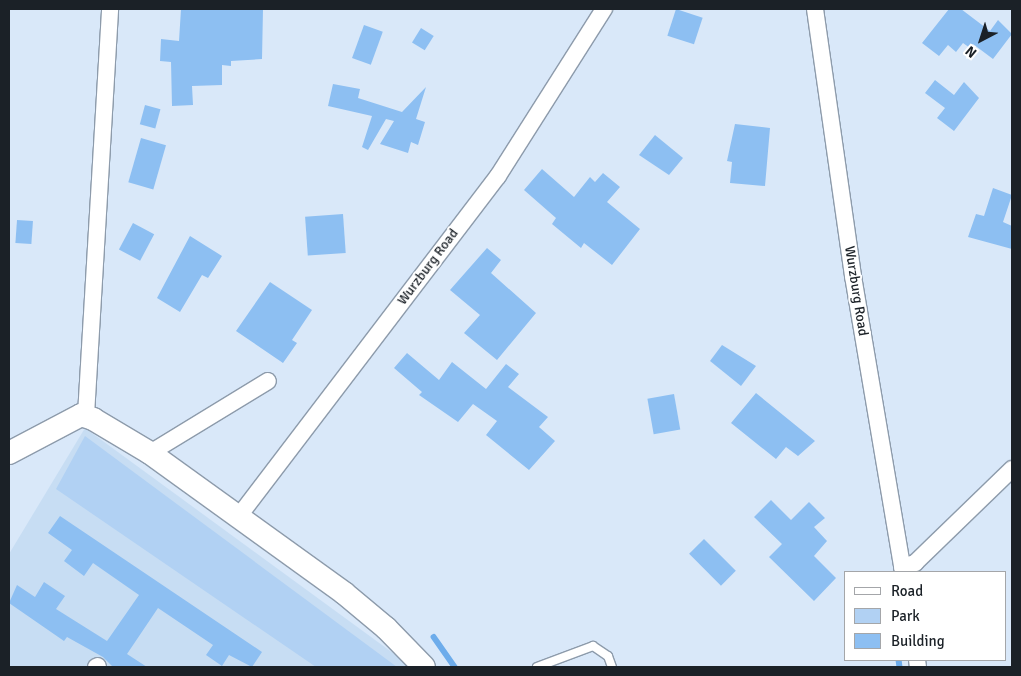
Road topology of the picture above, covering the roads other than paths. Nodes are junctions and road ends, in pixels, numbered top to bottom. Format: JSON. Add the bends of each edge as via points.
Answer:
{"nodes":[{"id":1,"x":110,"y":9,"type":"edge"},
{"id":2,"x":604,"y":9,"type":"edge"},
{"id":3,"x":818,"y":10,"type":"edge"},
{"id":4,"x":268,"y":381,"type":"dead end"},
{"id":5,"x":86,"y":415,"type":"junction"},
{"id":6,"x":9,"y":453,"type":"edge"},
{"id":7,"x":150,"y":453,"type":"junction"},
{"id":8,"x":1012,"y":469,"type":"edge"},
{"id":9,"x":239,"y":516,"type":"junction"},
{"id":10,"x":903,"y":570,"type":"edge"},
{"id":11,"x":424,"y":667,"type":"edge"},
{"id":12,"x":537,"y":667,"type":"edge"},
{"id":13,"x":612,"y":667,"type":"edge"}],
"edges":[{"from":1,"to":5,"type":"street"},
{"from":2,"to":9,"type":"street","name":"Wurzburg Road","via":[[498,176]]},
{"from":3,"to":10,"type":"street","name":"Wurzburg Road","via":[[853,276]]},
{"from":4,"to":7,"type":"street"},
{"from":5,"to":6,"type":"main road"},
{"from":5,"to":7,"type":"main road"},
{"from":7,"to":9,"type":"main road"},
{"from":8,"to":10,"type":"street","via":[[915,563]]},
{"from":9,"to":11,"type":"main road","via":[[379,622]]},
{"from":12,"to":13,"type":"lane","via":[[593,646],[608,656]]}]}
